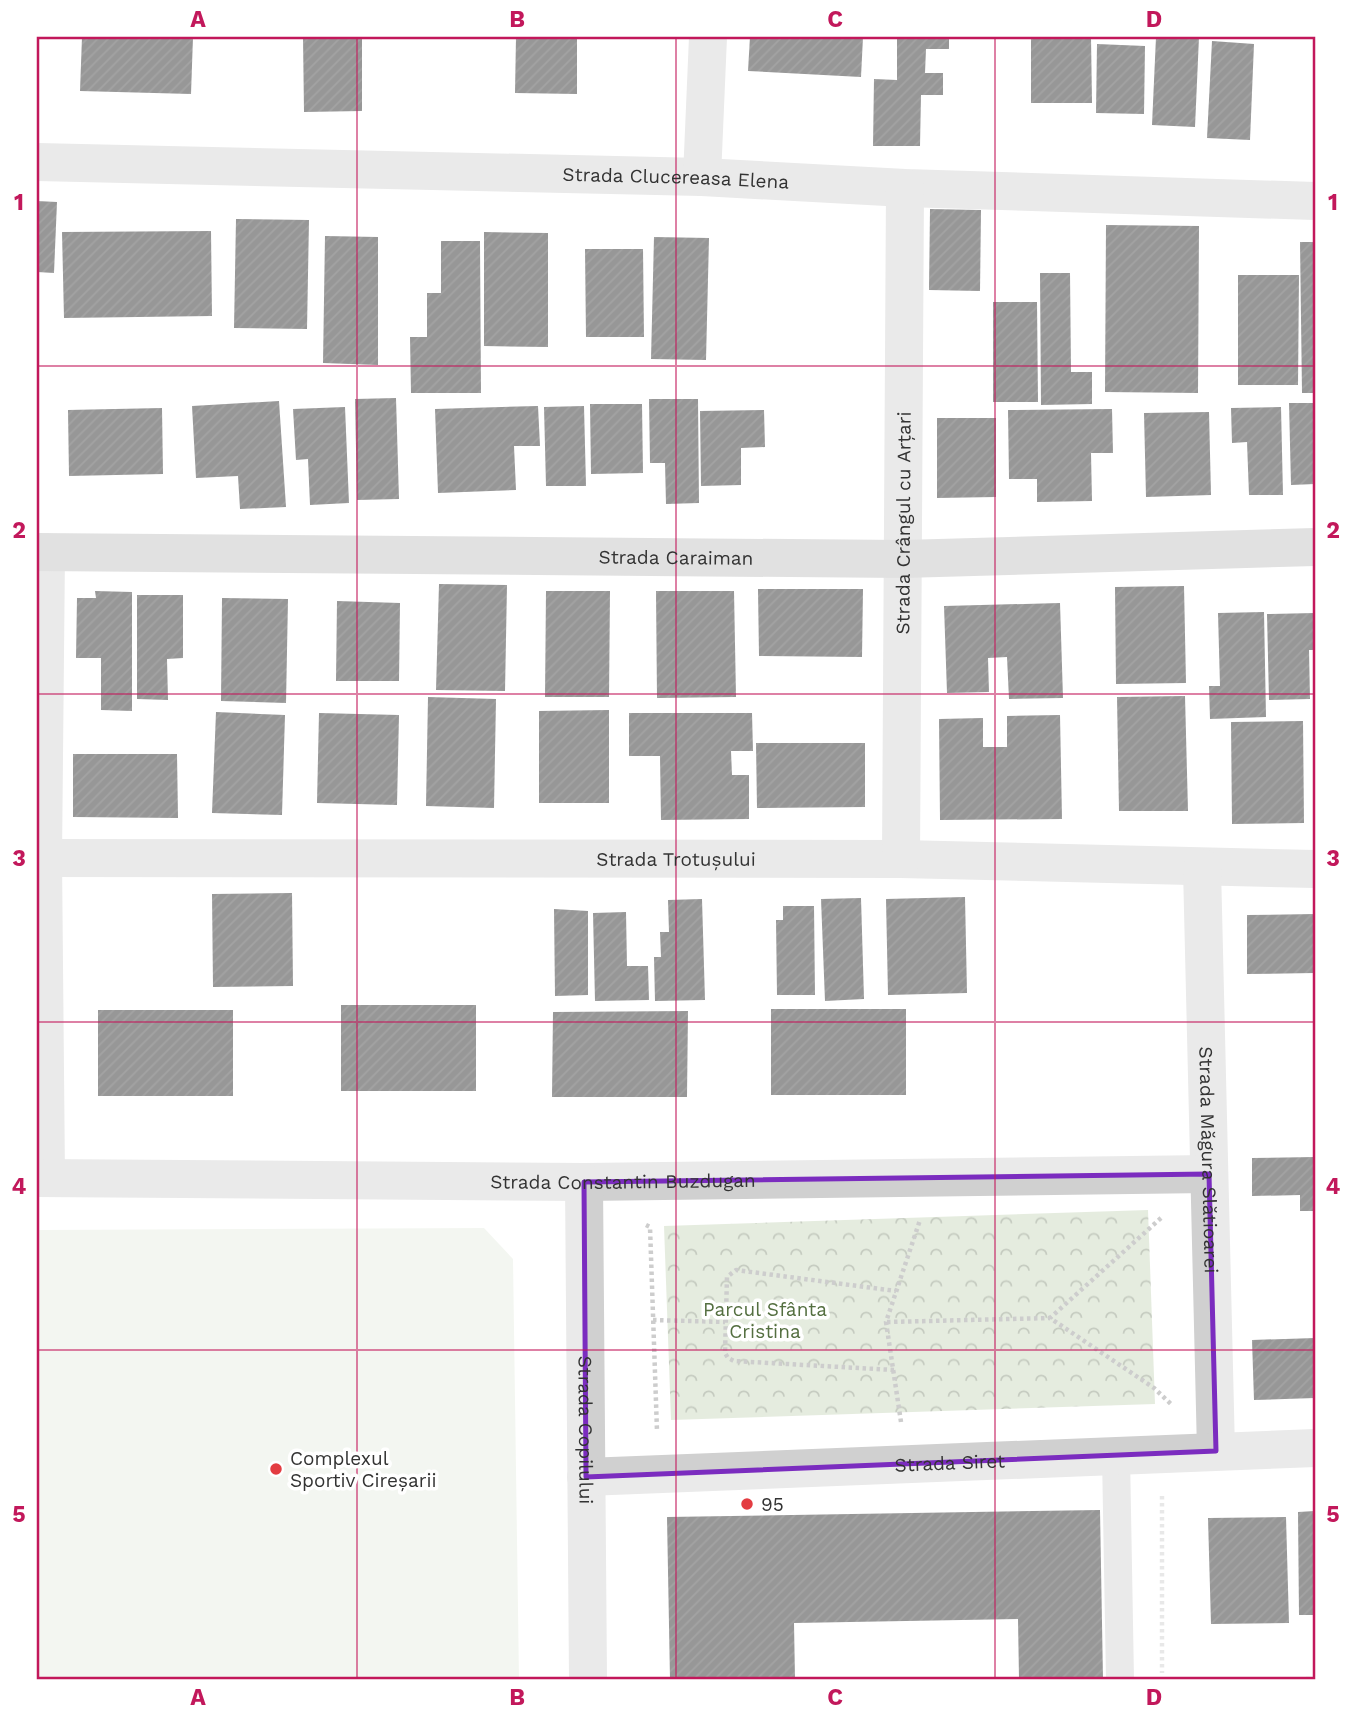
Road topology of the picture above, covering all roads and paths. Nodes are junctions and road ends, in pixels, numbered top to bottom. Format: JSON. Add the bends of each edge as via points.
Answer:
{"nodes":[{"id":1,"x":708,"y":37,"type":"edge"},
{"id":2,"x":37,"y":162,"type":"edge"},
{"id":3,"x":702,"y":177,"type":"junction"},
{"id":4,"x":905,"y":188,"type":"junction"},
{"id":5,"x":1315,"y":201,"type":"edge"},
{"id":6,"x":1315,"y":547,"type":"edge"},
{"id":7,"x":41,"y":552,"type":"edge"},
{"id":8,"x":903,"y":559,"type":"junction"},
{"id":9,"x":40,"y":858,"type":"edge"},
{"id":10,"x":901,"y":859,"type":"junction"},
{"id":11,"x":1202,"y":868,"type":"junction"},
{"id":12,"x":1315,"y":869,"type":"edge"},
{"id":13,"x":1209,"y":1174,"type":"junction"},
{"id":14,"x":921,"y":1177,"type":"junction"},
{"id":15,"x":41,"y":1178,"type":"edge"},
{"id":16,"x":584,"y":1181,"type":"junction"},
{"id":17,"x":639,"y":1219,"type":"dead end"},
{"id":18,"x":897,"y":1291,"type":"junction"},
{"id":19,"x":1050,"y":1318,"type":"junction"},
{"id":20,"x":653,"y":1320,"type":"junction"},
{"id":21,"x":725,"y":1322,"type":"junction"},
{"id":22,"x":886,"y":1322,"type":"junction"},
{"id":23,"x":894,"y":1370,"type":"junction"},
{"id":24,"x":646,"y":1438,"type":"dead end"},
{"id":25,"x":1315,"y":1448,"type":"edge"},
{"id":26,"x":1216,"y":1451,"type":"junction"},
{"id":27,"x":1161,"y":1453,"type":"junction"},
{"id":28,"x":1116,"y":1455,"type":"junction"},
{"id":29,"x":903,"y":1463,"type":"junction"},
{"id":30,"x":586,"y":1477,"type":"junction"},
{"id":31,"x":588,"y":1679,"type":"edge"},
{"id":32,"x":1120,"y":1679,"type":"edge"},
{"id":33,"x":1161,"y":1679,"type":"edge"},
{"id":34,"x":1306,"y":1679,"type":"edge"},
{"id":35,"x":1315,"y":1679,"type":"edge"}],
"edges":[{"from":1,"to":3,"type":"street"},
{"from":2,"to":3,"type":"street","name":"Strada Clucereasa Elena"},
{"from":3,"to":4,"type":"street","name":"Strada Clucereasa Elena"},
{"from":4,"to":5,"type":"street","name":"Strada Clucereasa Elena"},
{"from":4,"to":8,"type":"street","name":"Strada Crângul cu Arțari"},
{"from":6,"to":8,"type":"street","name":"Strada Caraiman"},
{"from":7,"to":8,"type":"street","name":"Strada Caraiman"},
{"from":7,"to":9,"type":"street"},
{"from":8,"to":10,"type":"street","name":"Strada Crângul cu Arțari"},
{"from":9,"to":10,"type":"street","name":"Strada Trotușului"},
{"from":9,"to":15,"type":"street"},
{"from":10,"to":11,"type":"street","name":"Strada Trotușului"},
{"from":11,"to":12,"type":"street","name":"Strada Trotușului"},
{"from":11,"to":13,"type":"street","name":"Strada Măgura Slătioarei"},
{"from":13,"to":14,"type":"street","name":"Strada Constantin Buzdugan"},
{"from":13,"to":19,"type":"path"},
{"from":13,"to":26,"type":"street","name":"Strada Măgura Slătioarei"},
{"from":14,"to":16,"type":"street","name":"Strada Constantin Buzdugan"},
{"from":14,"to":18,"type":"path","via":[[920,1218]]},
{"from":15,"to":16,"type":"street","name":"Strada Constantin Buzdugan"},
{"from":16,"to":30,"type":"street","name":"Strada Copilului"},
{"from":17,"to":20,"type":"path","via":[[650,1227]]},
{"from":18,"to":21,"type":"path","via":[[736,1270],[727,1277]]},
{"from":18,"to":22,"type":"path"},
{"from":19,"to":22,"type":"path"},
{"from":19,"to":26,"type":"path","via":[[1154,1388]]},
{"from":20,"to":21,"type":"path"},
{"from":20,"to":24,"type":"path","via":[[657,1432]]},
{"from":21,"to":23,"type":"path","via":[[725,1353],[734,1361]]},
{"from":22,"to":23,"type":"path"},
{"from":23,"to":29,"type":"path"},
{"from":25,"to":26,"type":"street","name":"Strada Siret"},
{"from":26,"to":27,"type":"street","name":"Strada Siret"},
{"from":27,"to":28,"type":"street","name":"Strada Siret"},
{"from":27,"to":33,"type":"path"},
{"from":28,"to":29,"type":"street","name":"Strada Siret"},
{"from":28,"to":32,"type":"lane"},
{"from":29,"to":30,"type":"street","name":"Strada Siret"},
{"from":30,"to":31,"type":"street","name":"Strada Copilului"},
{"from":34,"to":35,"type":"path"}]}
